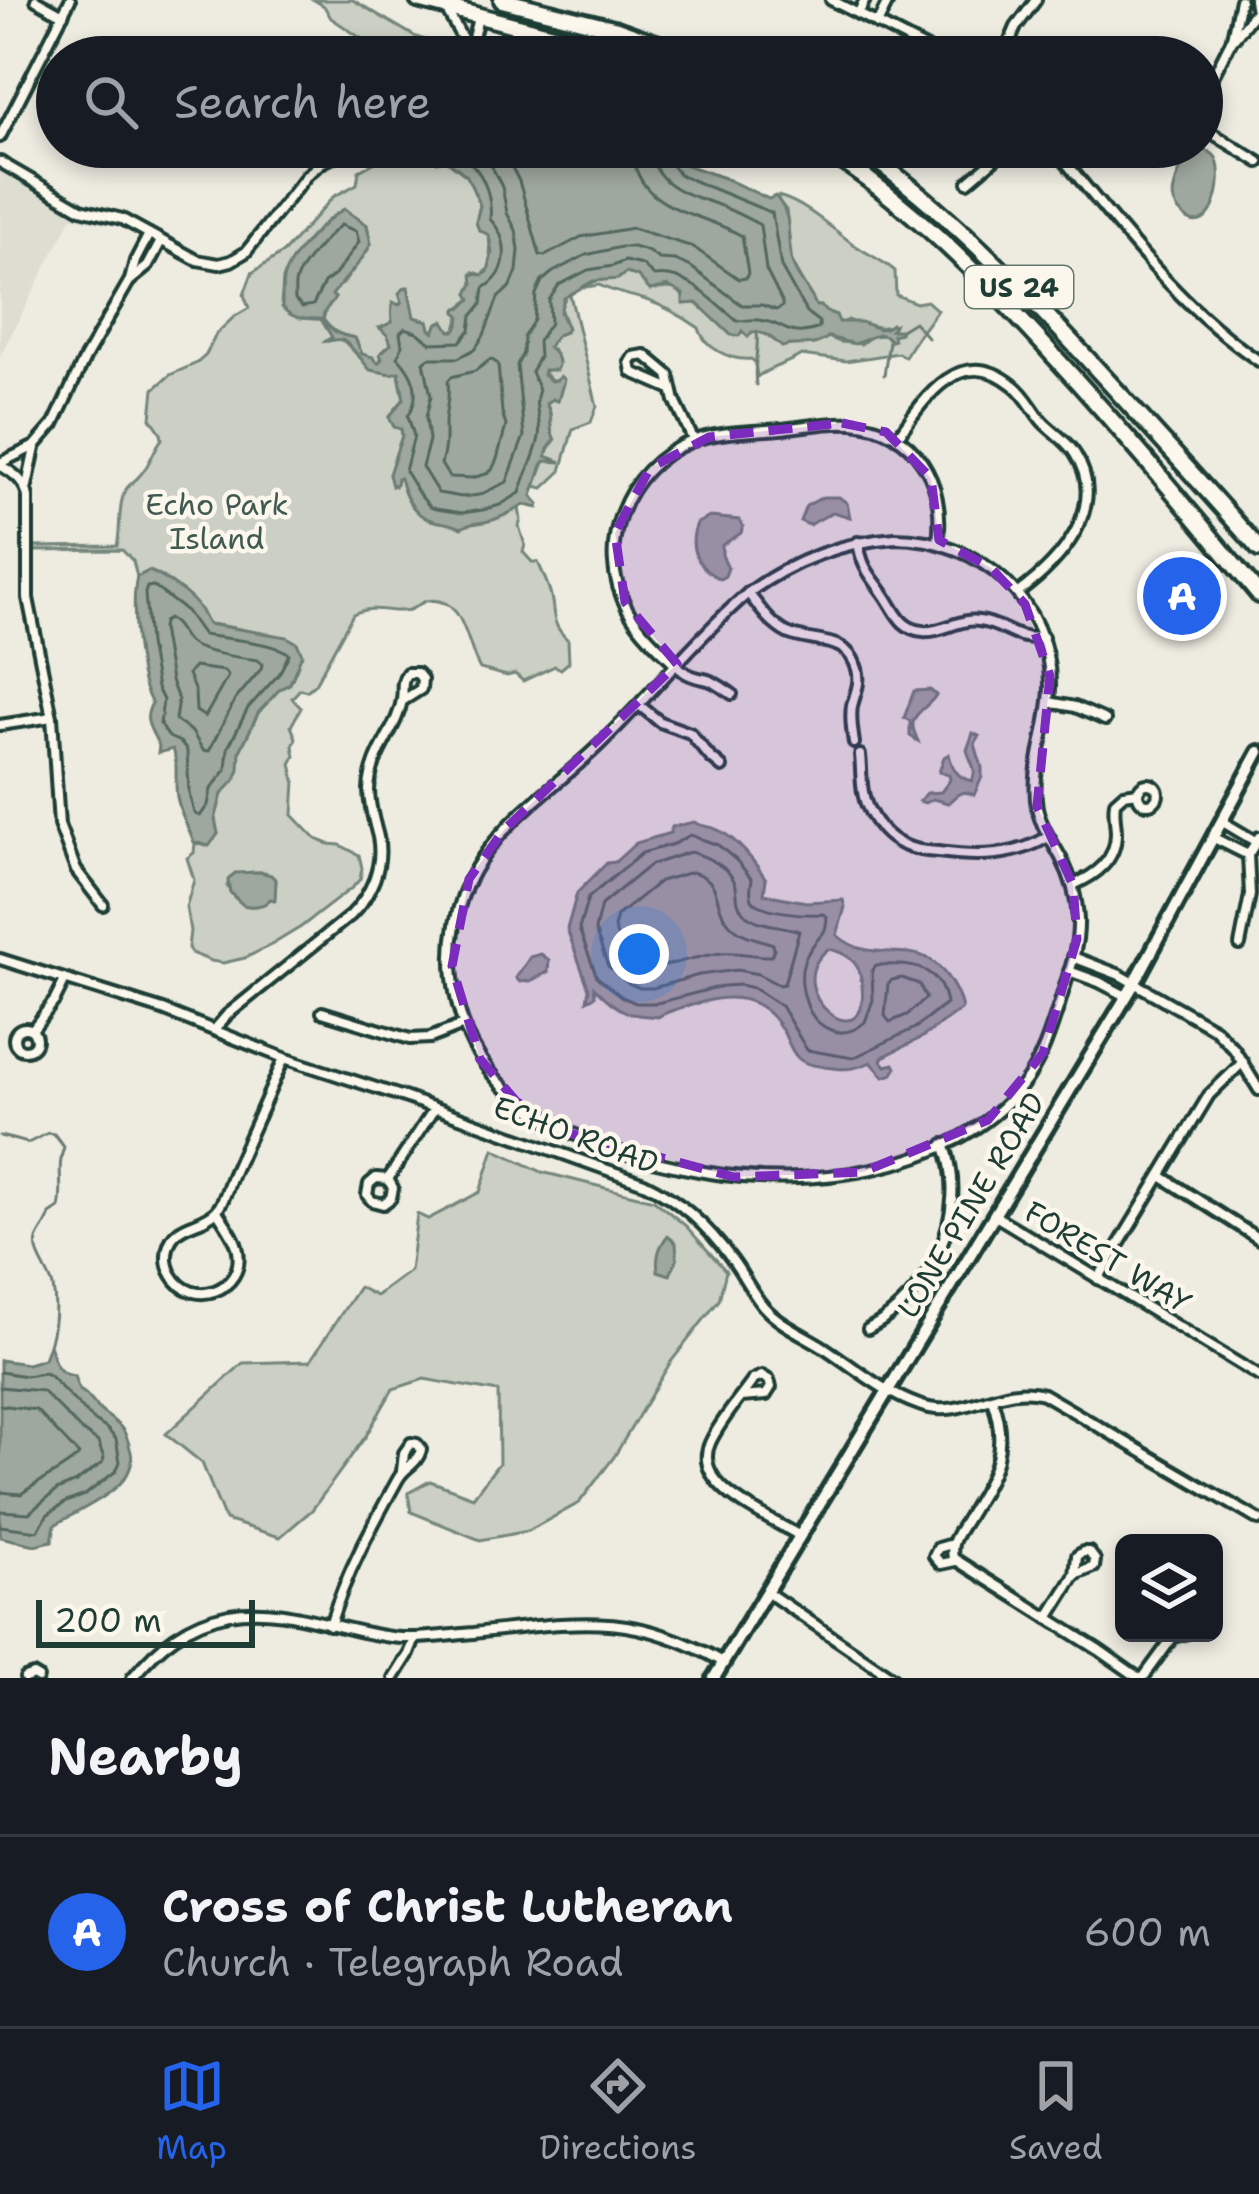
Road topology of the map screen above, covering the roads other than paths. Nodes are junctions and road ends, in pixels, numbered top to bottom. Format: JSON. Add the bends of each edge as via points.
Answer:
{"nodes":[{"id":1,"x":36,"y":0,"type":"edge"},
{"id":2,"x":70,"y":0,"type":"edge"},
{"id":3,"x":418,"y":0,"type":"edge"},
{"id":4,"x":502,"y":0,"type":"edge"},
{"id":5,"x":831,"y":0,"type":"edge"},
{"id":6,"x":865,"y":0,"type":"edge"},
{"id":7,"x":889,"y":0,"type":"edge"},
{"id":8,"x":1036,"y":0,"type":"edge"},
{"id":9,"x":1240,"y":0,"type":"edge"},
{"id":10,"x":1255,"y":0,"type":"edge"},
{"id":11,"x":446,"y":8,"type":"junction"},
{"id":12,"x":858,"y":14,"type":"junction"},
{"id":13,"x":63,"y":15,"type":"junction"},
{"id":14,"x":479,"y":15,"type":"junction"},
{"id":15,"x":877,"y":23,"type":"junction"},
{"id":16,"x":52,"y":36,"type":"edge"},
{"id":17,"x":461,"y":36,"type":"edge"},
{"id":18,"x":472,"y":36,"type":"edge"},
{"id":19,"x":558,"y":36,"type":"edge"},
{"id":20,"x":636,"y":36,"type":"edge"},
{"id":21,"x":902,"y":36,"type":"edge"},
{"id":22,"x":1012,"y":36,"type":"edge"},
{"id":23,"x":1230,"y":43,"type":"junction"},
{"id":24,"x":1223,"y":57,"type":"edge"},
{"id":25,"x":36,"y":67,"type":"edge"},
{"id":26,"x":0,"y":136,"type":"edge"},
{"id":27,"x":1223,"y":140,"type":"edge"},
{"id":28,"x":0,"y":162,"type":"edge"},
{"id":29,"x":1259,"y":162,"type":"edge"},
{"id":30,"x":315,"y":168,"type":"edge"},
{"id":31,"x":850,"y":168,"type":"edge"},
{"id":32,"x":887,"y":168,"type":"edge"},
{"id":33,"x":984,"y":168,"type":"edge"},
{"id":34,"x":1071,"y":168,"type":"edge"},
{"id":35,"x":968,"y":182,"type":"dead end"},
{"id":36,"x":149,"y":234,"type":"junction"},
{"id":37,"x":161,"y":241,"type":"junction"},
{"id":38,"x":130,"y":280,"type":"junction"},
{"id":39,"x":1259,"y":362,"type":"edge"},
{"id":40,"x":670,"y":389,"type":"junction"},
{"id":41,"x":897,"y":438,"type":"junction"},
{"id":42,"x":694,"y":441,"type":"junction"},
{"id":43,"x":1164,"y":442,"type":"junction"},
{"id":44,"x":35,"y":446,"type":"junction"},
{"id":45,"x":1142,"y":454,"type":"junction"},
{"id":46,"x":0,"y":464,"type":"edge"},
{"id":47,"x":1193,"y":475,"type":"junction"},
{"id":48,"x":26,"y":487,"type":"junction"},
{"id":49,"x":1172,"y":490,"type":"junction"},
{"id":50,"x":858,"y":542,"type":"junction"},
{"id":51,"x":938,"y":542,"type":"junction"},
{"id":52,"x":1259,"y":549,"type":"edge"},
{"id":53,"x":748,"y":593,"type":"junction"},
{"id":54,"x":1018,"y":593,"type":"junction"},
{"id":55,"x":1259,"y":595,"type":"edge"},
{"id":56,"x":1042,"y":637,"type":"junction"},
{"id":57,"x":677,"y":664,"type":"junction"},
{"id":58,"x":732,"y":694,"type":"dead end"},
{"id":59,"x":402,"y":701,"type":"dead end"},
{"id":60,"x":1049,"y":702,"type":"junction"},
{"id":61,"x":639,"y":705,"type":"junction"},
{"id":62,"x":52,"y":717,"type":"junction"},
{"id":63,"x":1105,"y":720,"type":"dead end"},
{"id":64,"x":0,"y":725,"type":"edge"},
{"id":65,"x":854,"y":743,"type":"dead end"},
{"id":66,"x":1259,"y":752,"type":"edge"},
{"id":67,"x":860,"y":755,"type":"dead end"},
{"id":68,"x":722,"y":767,"type":"dead end"},
{"id":69,"x":1138,"y":792,"type":"dead end"},
{"id":70,"x":1222,"y":822,"type":"junction"},
{"id":71,"x":1048,"y":837,"type":"junction"},
{"id":72,"x":1214,"y":838,"type":"junction"},
{"id":73,"x":1257,"y":839,"type":"edge"},
{"id":74,"x":1248,"y":855,"type":"junction"},
{"id":75,"x":1073,"y":885,"type":"junction"},
{"id":76,"x":103,"y":905,"type":"dead end"},
{"id":77,"x":1240,"y":945,"type":"dead end"},
{"id":78,"x":1073,"y":957,"type":"junction"},
{"id":79,"x":0,"y":959,"type":"edge"},
{"id":80,"x":1087,"y":962,"type":"junction"},
{"id":81,"x":1069,"y":971,"type":"junction"},
{"id":82,"x":1083,"y":975,"type":"junction"},
{"id":83,"x":65,"y":980,"type":"junction"},
{"id":84,"x":1134,"y":984,"type":"junction"},
{"id":85,"x":1126,"y":996,"type":"junction"},
{"id":86,"x":322,"y":1012,"type":"dead end"},
{"id":87,"x":463,"y":1025,"type":"junction"},
{"id":88,"x":215,"y":1029,"type":"junction"},
{"id":89,"x":32,"y":1030,"type":"dead end"},
{"id":90,"x":284,"y":1058,"type":"junction"},
{"id":91,"x":1243,"y":1062,"type":"junction"},
{"id":92,"x":1259,"y":1090,"type":"edge"},
{"id":93,"x":434,"y":1109,"type":"junction"},
{"id":94,"x":944,"y":1144,"type":"junction"},
{"id":95,"x":1161,"y":1176,"type":"junction"},
{"id":96,"x":388,"y":1179,"type":"dead end"},
{"id":97,"x":217,"y":1211,"type":"junction"},
{"id":98,"x":994,"y":1215,"type":"junction"},
{"id":99,"x":1259,"y":1239,"type":"edge"},
{"id":100,"x":1098,"y":1279,"type":"junction"},
{"id":101,"x":868,"y":1329,"type":"dead end"},
{"id":102,"x":1259,"y":1376,"type":"edge"},
{"id":103,"x":887,"y":1389,"type":"junction"},
{"id":104,"x":741,"y":1397,"type":"dead end"},
{"id":105,"x":992,"y":1400,"type":"junction"},
{"id":106,"x":402,"y":1471,"type":"dead end"},
{"id":107,"x":1259,"y":1520,"type":"edge"},
{"id":108,"x":798,"y":1535,"type":"junction"},
{"id":109,"x":1075,"y":1575,"type":"dead end"},
{"id":110,"x":765,"y":1592,"type":"junction"},
{"id":111,"x":1048,"y":1618,"type":"junction"},
{"id":112,"x":330,"y":1625,"type":"junction"},
{"id":113,"x":415,"y":1639,"type":"junction"},
{"id":114,"x":1168,"y":1642,"type":"edge"},
{"id":115,"x":723,"y":1662,"type":"junction"},
{"id":116,"x":25,"y":1678,"type":"edge"},
{"id":117,"x":38,"y":1678,"type":"edge"},
{"id":118,"x":132,"y":1678,"type":"edge"},
{"id":119,"x":394,"y":1678,"type":"edge"},
{"id":120,"x":714,"y":1678,"type":"edge"},
{"id":121,"x":893,"y":1678,"type":"edge"},
{"id":122,"x":1141,"y":1678,"type":"edge"}],
"edges":[{"from":1,"to":13,"type":"street"},
{"from":2,"to":13,"type":"street"},
{"from":3,"to":11,"type":"highway"},
{"from":4,"to":20,"type":"highway"},
{"from":5,"to":12,"type":"street"},
{"from":6,"to":12,"type":"street"},
{"from":7,"to":15,"type":"street"},
{"from":8,"to":22,"type":"street"},
{"from":9,"to":23,"type":"street"},
{"from":10,"to":23,"type":"street","via":[[1253,16]]},
{"from":11,"to":14,"type":"highway"},
{"from":11,"to":17,"type":"street"},
{"from":12,"to":15,"type":"street"},
{"from":13,"to":16,"type":"street"},
{"from":14,"to":18,"type":"street"},
{"from":14,"to":19,"type":"highway"},
{"from":15,"to":21,"type":"street"},
{"from":23,"to":24,"type":"street"},
{"from":25,"to":26,"type":"street"},
{"from":27,"to":29,"type":"street"},
{"from":28,"to":36,"type":"street","via":[[81,209]]},
{"from":30,"to":37,"type":"street","via":[[239,258],[203,262]]},
{"from":31,"to":45,"type":"highway","number":"US 24","via":[[958,254]]},
{"from":32,"to":43,"type":"highway","number":"US 24","via":[[971,239]]},
{"from":33,"to":35,"type":"street"},
{"from":34,"to":39,"type":"street","via":[[1162,276]]},
{"from":36,"to":37,"type":"street"},
{"from":36,"to":38,"type":"street"},
{"from":37,"to":38,"type":"street"},
{"from":38,"to":44,"type":"street"},
{"from":40,"to":40,"type":"street","via":[[661,366],[633,357],[632,372]]},
{"from":40,"to":42,"type":"street"},
{"from":41,"to":42,"type":"street","via":[[842,423]]},
{"from":41,"to":51,"type":"street","via":[[933,483]]},
{"from":41,"to":54,"type":"street","via":[[936,385],[983,372],[1012,384],[1074,451],[1086,482],[1082,518],[1057,560]]},
{"from":42,"to":57,"type":"street","via":[[637,483],[614,542],[628,610]]},
{"from":43,"to":45,"type":"highway","via":[[1159,453]]},
{"from":43,"to":47,"type":"highway","number":"US 24"},
{"from":44,"to":46,"type":"street"},
{"from":44,"to":48,"type":"street"},
{"from":45,"to":49,"type":"highway","number":"US 24"},
{"from":46,"to":48,"type":"street"},
{"from":47,"to":49,"type":"highway","via":[[1177,476]]},
{"from":47,"to":52,"type":"highway","number":"US 24"},
{"from":48,"to":62,"type":"street","via":[[28,605]]},
{"from":49,"to":55,"type":"highway","number":"US 24"},
{"from":50,"to":51,"type":"street"},
{"from":50,"to":53,"type":"street","via":[[803,560]]},
{"from":50,"to":56,"type":"street","via":[[867,573],[907,626],[930,631],[971,620],[1018,638]]},
{"from":51,"to":54,"type":"street","via":[[981,561]]},
{"from":53,"to":57,"type":"street"},
{"from":53,"to":65,"type":"street","via":[[784,631],[848,652],[859,678]]},
{"from":54,"to":56,"type":"street"},
{"from":56,"to":60,"type":"street"},
{"from":57,"to":58,"type":"street"},
{"from":57,"to":61,"type":"street"},
{"from":59,"to":88,"type":"street","via":[[370,776],[380,857],[365,898]]},
{"from":60,"to":63,"type":"street"},
{"from":60,"to":71,"type":"street","via":[[1036,791]]},
{"from":61,"to":68,"type":"street","via":[[690,733]]},
{"from":61,"to":87,"type":"street","via":[[510,824],[475,869],[452,939]]},
{"from":62,"to":64,"type":"street"},
{"from":62,"to":76,"type":"street","via":[[59,825],[76,870]]},
{"from":66,"to":70,"type":"street","name":"LONE PINE ROAD"},
{"from":67,"to":71,"type":"street","via":[[868,809],[904,846],[987,856]]},
{"from":69,"to":75,"type":"street","via":[[1115,802],[1115,844],[1106,864]]},
{"from":70,"to":72,"type":"street","name":"LONE PINE ROAD"},
{"from":70,"to":73,"type":"street"},
{"from":71,"to":75,"type":"street"},
{"from":72,"to":74,"type":"street"},
{"from":72,"to":84,"type":"street","name":"LONE PINE ROAD"},
{"from":73,"to":74,"type":"street"},
{"from":74,"to":77,"type":"street"},
{"from":75,"to":78,"type":"street"},
{"from":78,"to":80,"type":"street"},
{"from":78,"to":81,"type":"street"},
{"from":79,"to":83,"type":"street","name":"ECHO ROAD"},
{"from":80,"to":82,"type":"street"},
{"from":80,"to":84,"type":"street"},
{"from":81,"to":82,"type":"street"},
{"from":81,"to":94,"type":"street","via":[[1030,1076],[988,1120]]},
{"from":82,"to":85,"type":"street"},
{"from":83,"to":88,"type":"street","name":"ECHO ROAD"},
{"from":83,"to":89,"type":"street"},
{"from":84,"to":85,"type":"street","name":"LONE PINE ROAD"},
{"from":84,"to":91,"type":"street","via":[[1207,1023]]},
{"from":85,"to":98,"type":"street","name":"LONE PINE ROAD"},
{"from":86,"to":87,"type":"street","via":[[410,1040]]},
{"from":87,"to":94,"type":"street","via":[[489,1071],[526,1109],[651,1161],[758,1180],[818,1179]]},
{"from":88,"to":90,"type":"street","name":"ECHO ROAD"},
{"from":90,"to":93,"type":"street","name":"ECHO ROAD"},
{"from":90,"to":97,"type":"street"},
{"from":91,"to":92,"type":"street"},
{"from":91,"to":95,"type":"street","via":[[1209,1095]]},
{"from":93,"to":96,"type":"street"},
{"from":93,"to":103,"type":"street","name":"ECHO ROAD","via":[[663,1193],[718,1242],[766,1309]]},
{"from":94,"to":101,"type":"street","via":[[952,1198],[938,1254],[909,1297]]},
{"from":95,"to":99,"type":"street"},
{"from":95,"to":100,"type":"street"},
{"from":97,"to":97,"type":"street","via":[[179,1230],[169,1246],[172,1274],[193,1294],[222,1288],[238,1264]]},
{"from":98,"to":100,"type":"street","name":"FOREST WAY"},
{"from":98,"to":103,"type":"street","name":"LONE PINE ROAD"},
{"from":100,"to":102,"type":"street","name":"FOREST WAY"},
{"from":103,"to":105,"type":"street","name":"ECHO ROAD","via":[[938,1410]]},
{"from":103,"to":108,"type":"street","name":"LONE PINE ROAD"},
{"from":104,"to":108,"type":"street","via":[[708,1447],[708,1470],[722,1489]]},
{"from":105,"to":107,"type":"street","name":"ECHO ROAD","via":[[1021,1390],[1043,1394]]},
{"from":105,"to":111,"type":"street","via":[[998,1460],[952,1553]]},
{"from":106,"to":112,"type":"street"},
{"from":108,"to":110,"type":"street","name":"LONE PINE ROAD"},
{"from":109,"to":111,"type":"street"},
{"from":110,"to":115,"type":"street","name":"LONE PINE ROAD"},
{"from":110,"to":121,"type":"street"},
{"from":111,"to":122,"type":"street"},
{"from":112,"to":113,"type":"street"},
{"from":112,"to":118,"type":"street","via":[[270,1612],[213,1618],[167,1642]]},
{"from":113,"to":115,"type":"street","via":[[616,1623],[662,1633]]},
{"from":113,"to":119,"type":"street"},
{"from":114,"to":122,"type":"street"},
{"from":115,"to":120,"type":"street","name":"LONE PINE ROAD"},
{"from":116,"to":117,"type":"street"}]}
